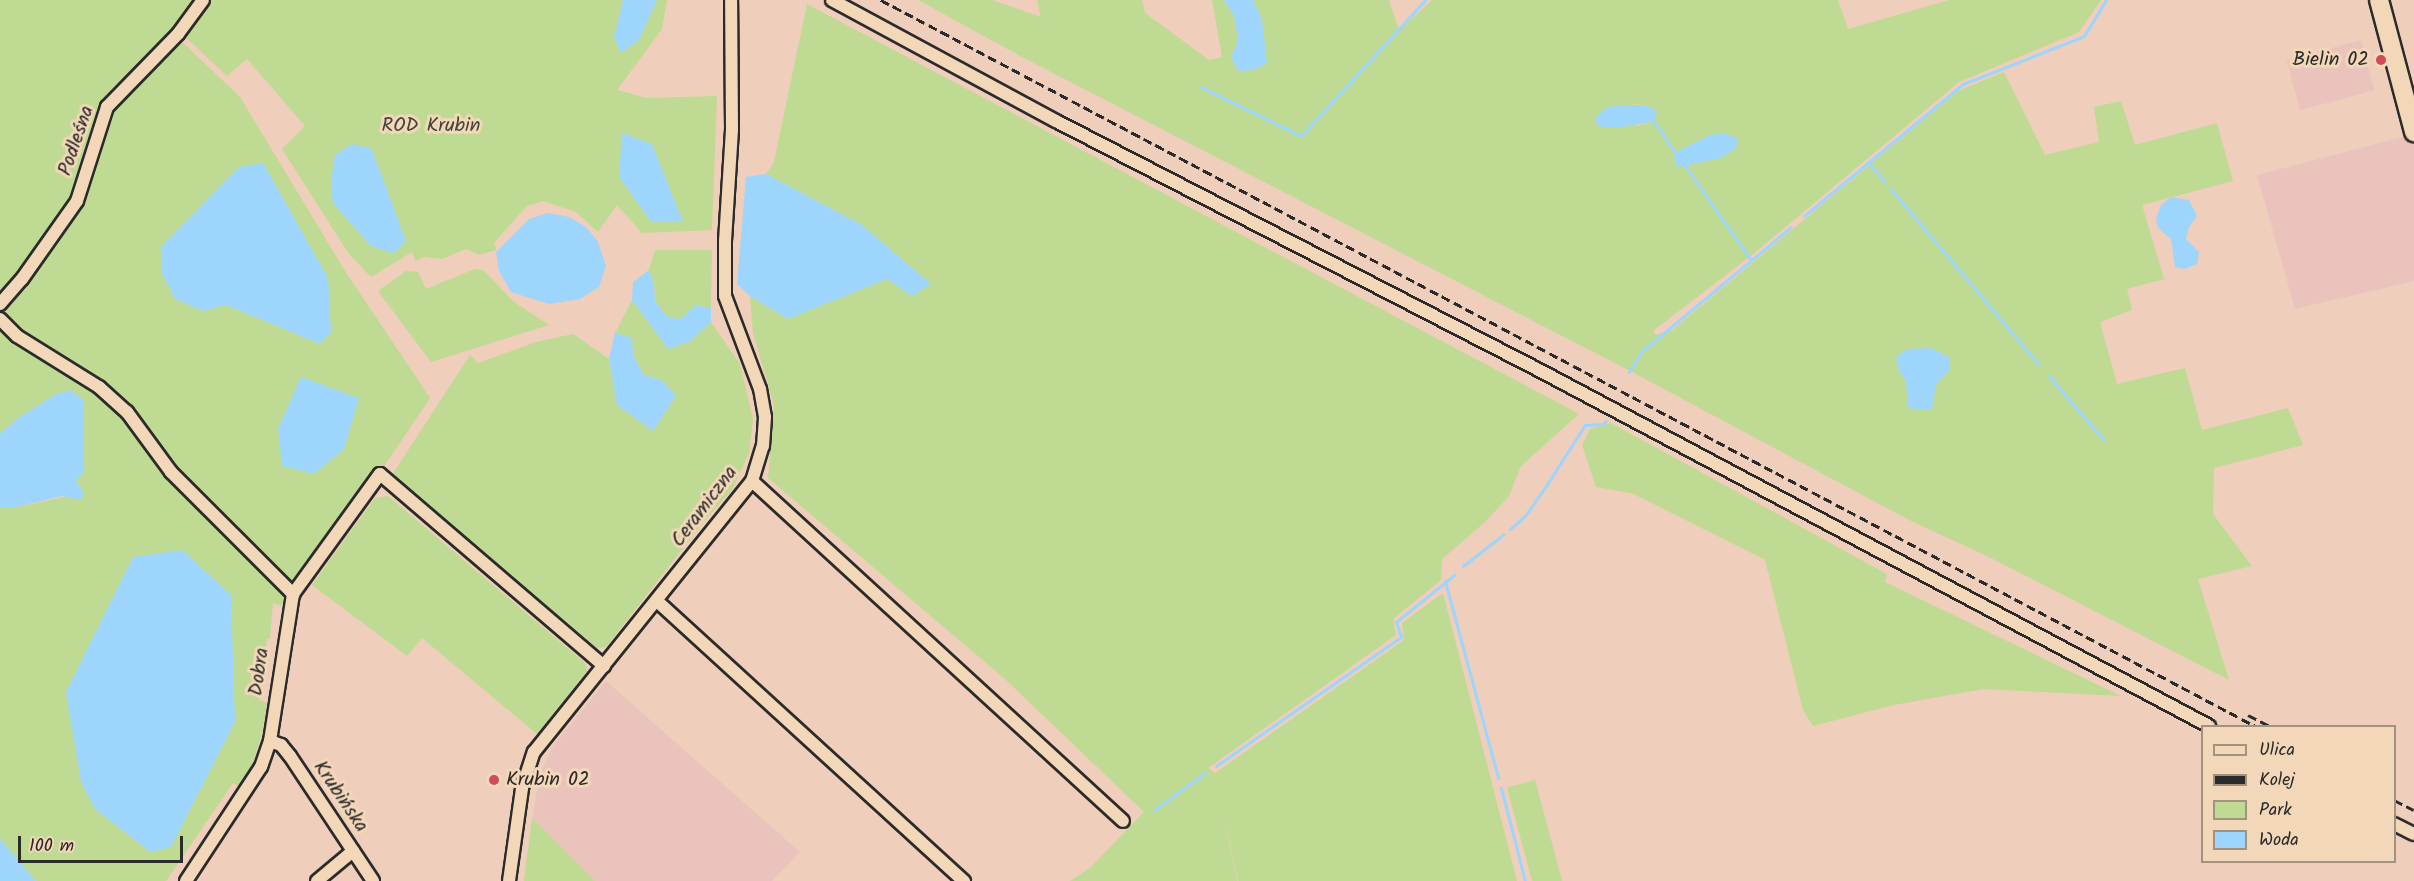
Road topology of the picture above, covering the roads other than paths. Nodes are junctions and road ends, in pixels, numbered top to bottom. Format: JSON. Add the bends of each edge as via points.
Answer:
{"nodes":[{"id":1,"x":203,"y":0,"type":"edge"},
{"id":2,"x":731,"y":0,"type":"edge"},
{"id":3,"x":832,"y":0,"type":"edge"},
{"id":4,"x":2379,"y":0,"type":"edge"},
{"id":5,"x":2414,"y":132,"type":"edge"},
{"id":6,"x":0,"y":304,"type":"edge"},
{"id":7,"x":0,"y":319,"type":"edge"},
{"id":8,"x":752,"y":481,"type":"junction"},
{"id":9,"x":293,"y":594,"type":"junction"},
{"id":10,"x":657,"y":601,"type":"junction"},
{"id":11,"x":604,"y":666,"type":"junction"},
{"id":12,"x":2207,"y":725,"type":"edge"},
{"id":13,"x":270,"y":741,"type":"junction"},
{"id":14,"x":1123,"y":820,"type":"dead end"},
{"id":15,"x":2396,"y":825,"type":"edge"},
{"id":16,"x":2414,"y":834,"type":"edge"},
{"id":17,"x":353,"y":851,"type":"junction"},
{"id":18,"x":186,"y":881,"type":"edge"},
{"id":19,"x":317,"y":881,"type":"edge"},
{"id":20,"x":373,"y":881,"type":"edge"},
{"id":21,"x":509,"y":881,"type":"edge"},
{"id":22,"x":964,"y":881,"type":"edge"}],
"edges":[{"from":1,"to":6,"type":"street","name":"Podleśna","via":[[178,34],[107,107],[77,201]]},
{"from":2,"to":8,"type":"street","name":"Ceramiczna","via":[[732,130],[725,296],[760,389],[765,417],[763,446]]},
{"from":3,"to":12,"type":"street"},
{"from":4,"to":5,"type":"main road"},
{"from":7,"to":9,"type":"street","via":[[16,336],[99,387],[127,412],[171,472]]},
{"from":8,"to":10,"type":"street","name":"Ceramiczna"},
{"from":8,"to":14,"type":"street"},
{"from":9,"to":11,"type":"street","name":"Dobra","via":[[380,474]]},
{"from":9,"to":13,"type":"street","name":"Dobra"},
{"from":10,"to":11,"type":"street","name":"Ceramiczna"},
{"from":10,"to":22,"type":"street"},
{"from":11,"to":21,"type":"street","name":"Ceramiczna","via":[[534,752],[522,788]]},
{"from":13,"to":17,"type":"street","name":"Krubińska","via":[[281,745],[290,756]]},
{"from":13,"to":18,"type":"street","name":"Dobra","via":[[259,770]]},
{"from":15,"to":16,"type":"street"},
{"from":17,"to":19,"type":"street"},
{"from":17,"to":20,"type":"street","name":"Krubińska"}]}
